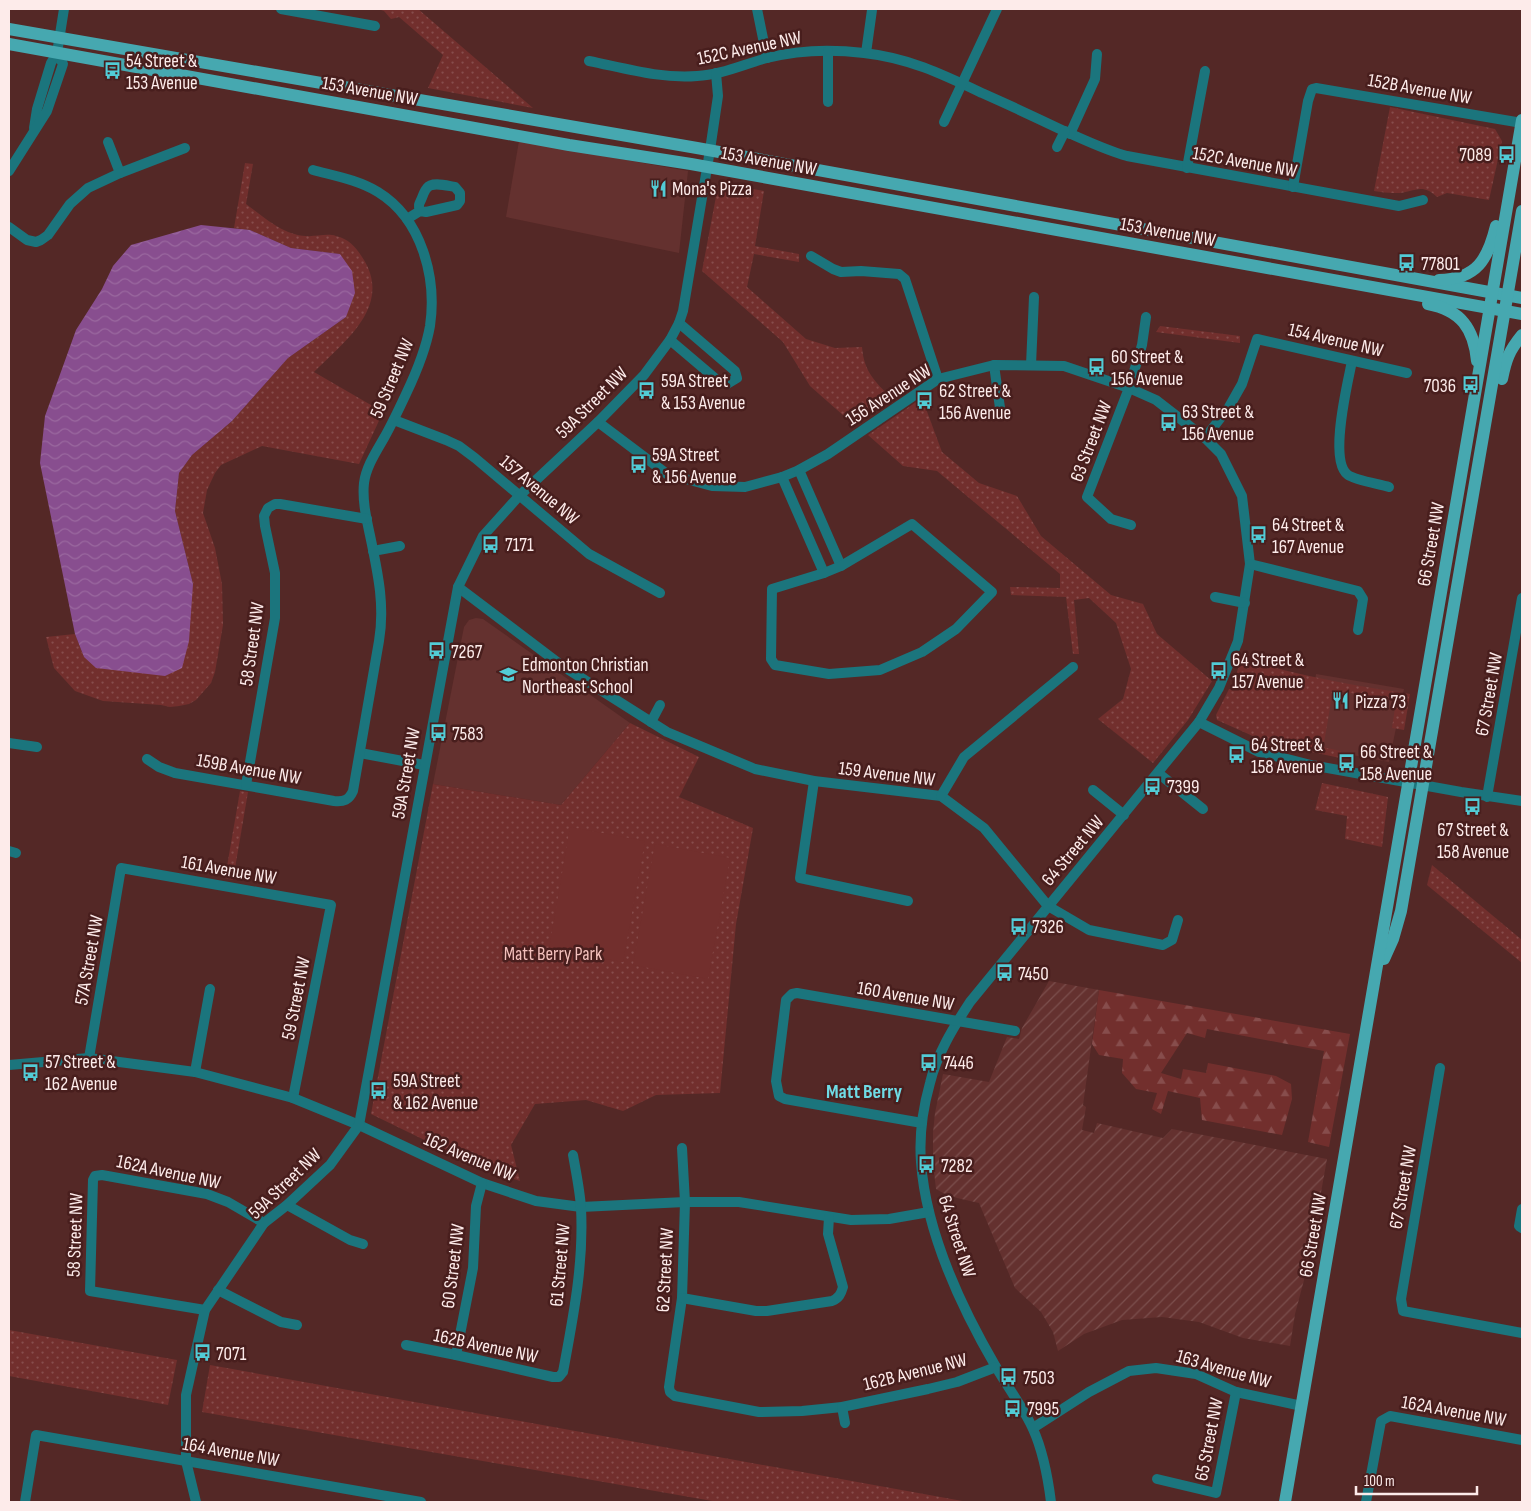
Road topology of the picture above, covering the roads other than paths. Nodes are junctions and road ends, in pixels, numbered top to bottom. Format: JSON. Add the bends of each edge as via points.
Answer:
{"nodes":[{"id":1,"x":64,"y":9,"type":"edge"},
{"id":2,"x":284,"y":9,"type":"edge"},
{"id":3,"x":757,"y":9,"type":"edge"},
{"id":4,"x":997,"y":9,"type":"edge"},
{"id":5,"x":872,"y":10,"type":"edge"},
{"id":6,"x":375,"y":26,"type":"dead end"},
{"id":7,"x":9,"y":29,"type":"edge"},
{"id":8,"x":60,"y":38,"type":"junction"},
{"id":9,"x":9,"y":44,"type":"edge"},
{"id":10,"x":828,"y":51,"type":"junction"},
{"id":11,"x":57,"y":53,"type":"junction"},
{"id":12,"x":866,"y":53,"type":"junction"},
{"id":13,"x":1097,"y":54,"type":"dead end"},
{"id":14,"x":767,"y":58,"type":"junction"},
{"id":15,"x":589,"y":61,"type":"dead end"},
{"id":16,"x":1205,"y":70,"type":"dead end"},
{"id":17,"x":716,"y":73,"type":"junction"},
{"id":18,"x":962,"y":84,"type":"junction"},
{"id":19,"x":828,"y":102,"type":"dead end"},
{"id":20,"x":944,"y":122,"type":"dead end"},
{"id":21,"x":1522,"y":122,"type":"edge"},
{"id":22,"x":1067,"y":132,"type":"junction"},
{"id":23,"x":108,"y":142,"type":"dead end"},
{"id":24,"x":1058,"y":146,"type":"dead end"},
{"id":25,"x":185,"y":148,"type":"dead end"},
{"id":26,"x":710,"y":150,"type":"junction"},
{"id":27,"x":707,"y":167,"type":"junction"},
{"id":28,"x":1187,"y":168,"type":"junction"},
{"id":29,"x":313,"y":170,"type":"dead end"},
{"id":30,"x":9,"y":171,"type":"edge"},
{"id":31,"x":120,"y":173,"type":"junction"},
{"id":32,"x":1293,"y":186,"type":"junction"},
{"id":33,"x":1510,"y":191,"type":"junction"},
{"id":34,"x":1423,"y":200,"type":"dead end"},
{"id":35,"x":420,"y":211,"type":"dead end"},
{"id":36,"x":1522,"y":211,"type":"edge"},
{"id":37,"x":407,"y":219,"type":"junction"},
{"id":38,"x":9,"y":227,"type":"edge"},
{"id":39,"x":1518,"y":236,"type":"junction"},
{"id":40,"x":811,"y":256,"type":"dead end"},
{"id":41,"x":1522,"y":261,"type":"edge"},
{"id":42,"x":1317,"y":277,"type":"junction"},
{"id":43,"x":1422,"y":280,"type":"junction"},
{"id":44,"x":1492,"y":293,"type":"junction"},
{"id":45,"x":1034,"y":296,"type":"dead end"},
{"id":46,"x":1508,"y":296,"type":"junction"},
{"id":47,"x":1522,"y":298,"type":"edge"},
{"id":48,"x":1490,"y":308,"type":"junction"},
{"id":49,"x":1505,"y":311,"type":"junction"},
{"id":50,"x":1522,"y":314,"type":"edge"},
{"id":51,"x":1146,"y":317,"type":"dead end"},
{"id":52,"x":679,"y":323,"type":"junction"},
{"id":53,"x":1522,"y":335,"type":"edge"},
{"id":54,"x":670,"y":340,"type":"junction"},
{"id":55,"x":1352,"y":360,"type":"junction"},
{"id":56,"x":994,"y":365,"type":"junction"},
{"id":57,"x":1031,"y":365,"type":"junction"},
{"id":58,"x":1407,"y":373,"type":"dead end"},
{"id":59,"x":1478,"y":376,"type":"junction"},
{"id":60,"x":938,"y":380,"type":"junction"},
{"id":61,"x":1129,"y":388,"type":"junction"},
{"id":62,"x":1001,"y":415,"type":"dead end"},
{"id":63,"x":394,"y":420,"type":"junction"},
{"id":64,"x":598,"y":422,"type":"junction"},
{"id":65,"x":1205,"y":438,"type":"junction"},
{"id":66,"x":799,"y":470,"type":"junction"},
{"id":67,"x":1477,"y":476,"type":"junction"},
{"id":68,"x":782,"y":477,"type":"junction"},
{"id":69,"x":1389,"y":487,"type":"dead end"},
{"id":70,"x":519,"y":496,"type":"junction"},
{"id":71,"x":367,"y":518,"type":"junction"},
{"id":72,"x":1132,"y":525,"type":"dead end"},
{"id":73,"x":400,"y":546,"type":"dead end"},
{"id":74,"x":373,"y":551,"type":"junction"},
{"id":75,"x":1250,"y":564,"type":"junction"},
{"id":76,"x":841,"y":566,"type":"junction"},
{"id":77,"x":824,"y":573,"type":"junction"},
{"id":78,"x":458,"y":587,"type":"junction"},
{"id":79,"x":660,"y":593,"type":"dead end"},
{"id":80,"x":1215,"y":597,"type":"dead end"},
{"id":81,"x":1522,"y":598,"type":"edge"},
{"id":82,"x":1244,"y":603,"type":"junction"},
{"id":83,"x":1358,"y":630,"type":"dead end"},
{"id":84,"x":1073,"y":666,"type":"dead end"},
{"id":85,"x":660,"y":705,"type":"dead end"},
{"id":86,"x":651,"y":722,"type":"junction"},
{"id":87,"x":1199,"y":722,"type":"junction"},
{"id":88,"x":9,"y":743,"type":"edge"},
{"id":89,"x":38,"y":747,"type":"dead end"},
{"id":90,"x":360,"y":753,"type":"junction"},
{"id":91,"x":147,"y":758,"type":"dead end"},
{"id":92,"x":424,"y":765,"type":"junction"},
{"id":93,"x":1158,"y":773,"type":"junction"},
{"id":94,"x":814,"y":781,"type":"junction"},
{"id":95,"x":1408,"y":783,"type":"junction"},
{"id":96,"x":246,"y":785,"type":"junction"},
{"id":97,"x":1423,"y":786,"type":"junction"},
{"id":98,"x":1093,"y":790,"type":"dead end"},
{"id":99,"x":941,"y":796,"type":"junction"},
{"id":100,"x":1487,"y":797,"type":"junction"},
{"id":101,"x":347,"y":799,"type":"joint"},
{"id":102,"x":1522,"y":802,"type":"edge"},
{"id":103,"x":1203,"y":809,"type":"dead end"},
{"id":104,"x":1124,"y":815,"type":"junction"},
{"id":105,"x":121,"y":868,"type":"joint"},
{"id":106,"x":908,"y":901,"type":"dead end"},
{"id":107,"x":332,"y":905,"type":"joint"},
{"id":108,"x":1048,"y":906,"type":"junction"},
{"id":109,"x":1178,"y":920,"type":"dead end"},
{"id":110,"x":1376,"y":975,"type":"junction"},
{"id":111,"x":210,"y":989,"type":"dead end"},
{"id":112,"x":958,"y":1021,"type":"junction"},
{"id":113,"x":1015,"y":1032,"type":"dead end"},
{"id":114,"x":89,"y":1058,"type":"junction"},
{"id":115,"x":9,"y":1065,"type":"edge"},
{"id":116,"x":1440,"y":1068,"type":"dead end"},
{"id":117,"x":195,"y":1072,"type":"junction"},
{"id":118,"x":293,"y":1098,"type":"junction"},
{"id":119,"x":922,"y":1124,"type":"junction"},
{"id":120,"x":359,"y":1125,"type":"junction"},
{"id":121,"x":682,"y":1148,"type":"dead end"},
{"id":122,"x":573,"y":1155,"type":"dead end"},
{"id":123,"x":93,"y":1180,"type":"joint"},
{"id":124,"x":482,"y":1183,"type":"junction"},
{"id":125,"x":685,"y":1202,"type":"junction"},
{"id":126,"x":287,"y":1205,"type":"junction"},
{"id":127,"x":581,"y":1207,"type":"junction"},
{"id":128,"x":1522,"y":1209,"type":"edge"},
{"id":129,"x":929,"y":1212,"type":"junction"},
{"id":130,"x":829,"y":1217,"type":"junction"},
{"id":131,"x":264,"y":1223,"type":"junction"},
{"id":132,"x":1521,"y":1227,"type":"edge"},
{"id":133,"x":363,"y":1244,"type":"dead end"},
{"id":134,"x":218,"y":1290,"type":"junction"},
{"id":135,"x":682,"y":1298,"type":"junction"},
{"id":136,"x":205,"y":1310,"type":"junction"},
{"id":137,"x":297,"y":1325,"type":"dead end"},
{"id":138,"x":1522,"y":1333,"type":"edge"},
{"id":139,"x":406,"y":1345,"type":"dead end"},
{"id":140,"x":456,"y":1355,"type":"junction"},
{"id":141,"x":996,"y":1367,"type":"junction"},
{"id":142,"x":559,"y":1377,"type":"joint"},
{"id":143,"x":670,"y":1392,"type":"joint"},
{"id":144,"x":1236,"y":1392,"type":"junction"},
{"id":145,"x":842,"y":1406,"type":"junction"},
{"id":146,"x":1302,"y":1406,"type":"junction"},
{"id":147,"x":845,"y":1423,"type":"dead end"},
{"id":148,"x":1033,"y":1428,"type":"junction"},
{"id":149,"x":1522,"y":1440,"type":"edge"},
{"id":150,"x":186,"y":1461,"type":"junction"},
{"id":151,"x":1157,"y":1479,"type":"dead end"},
{"id":152,"x":25,"y":1502,"type":"edge"},
{"id":153,"x":196,"y":1502,"type":"edge"},
{"id":154,"x":416,"y":1502,"type":"edge"},
{"id":155,"x":1051,"y":1502,"type":"edge"},
{"id":156,"x":1285,"y":1502,"type":"edge"},
{"id":157,"x":1366,"y":1502,"type":"edge"}],
"edges":[{"from":1,"to":8,"type":"street"},
{"from":2,"to":6,"type":"street"},
{"from":3,"to":14,"type":"street"},
{"from":4,"to":18,"type":"street"},
{"from":5,"to":12,"type":"street"},
{"from":7,"to":8,"type":"main road","name":"153 Avenue NW"},
{"from":8,"to":11,"type":"street"},
{"from":8,"to":26,"type":"main road","name":"153 Avenue NW"},
{"from":9,"to":11,"type":"main road","name":"153 Avenue NW"},
{"from":10,"to":12,"type":"street","name":"152C Avenue NW"},
{"from":10,"to":14,"type":"street","name":"152C Avenue NW"},
{"from":10,"to":19,"type":"street","name":"152C Avenue NW"},
{"from":11,"to":27,"type":"main road","name":"153 Avenue NW"},
{"from":11,"to":30,"type":"street","via":[[63,64],[47,111]]},
{"from":12,"to":18,"type":"street","name":"152C Avenue NW","via":[[915,64]]},
{"from":13,"to":22,"type":"street","via":[[1095,79]]},
{"from":14,"to":17,"type":"street","name":"152C Avenue NW"},
{"from":15,"to":17,"type":"street","name":"152C Avenue NW","via":[[672,76]]},
{"from":16,"to":28,"type":"street"},
{"from":17,"to":26,"type":"street","name":"59A Street NW","via":[[718,91]]},
{"from":18,"to":20,"type":"street"},
{"from":18,"to":22,"type":"street","name":"152C Avenue NW"},
{"from":21,"to":32,"type":"street","name":"152B Avenue NW","via":[[1321,88],[1312,90]]},
{"from":21,"to":33,"type":"main road","name":"66 Street NW"},
{"from":22,"to":24,"type":"street"},
{"from":22,"to":28,"type":"street","name":"152C Avenue NW","via":[[1114,152]]},
{"from":23,"to":31,"type":"street"},
{"from":25,"to":31,"type":"street"},
{"from":26,"to":27,"type":"street","name":"59A Street NW"},
{"from":26,"to":43,"type":"main road","name":"153 Avenue NW"},
{"from":27,"to":42,"type":"main road","name":"153 Avenue NW"},
{"from":27,"to":52,"type":"street","name":"59A Street NW"},
{"from":28,"to":32,"type":"street","name":"152C Avenue NW"},
{"from":29,"to":37,"type":"street","name":"59 Street NW","via":[[367,186],[386,198]]},
{"from":31,"to":38,"type":"street","via":[[82,193],[41,240],[36,242],[25,238]]},
{"from":32,"to":34,"type":"street","name":"152C Avenue NW","via":[[1400,206]]},
{"from":33,"to":43,"type":"main road","via":[[1498,217],[1492,244],[1476,269],[1448,280]]},
{"from":33,"to":44,"type":"main road","name":"66 Street NW"},
{"from":35,"to":37,"type":"street"},
{"from":36,"to":39,"type":"main road","name":"66 Street NW"},
{"from":37,"to":63,"type":"street","name":"59 Street NW","via":[[426,261],[431,315],[423,350]]},
{"from":39,"to":41,"type":"main road"},
{"from":39,"to":46,"type":"main road","name":"66 Street NW"},
{"from":40,"to":60,"type":"street","via":[[841,272],[899,274],[905,279]]},
{"from":42,"to":48,"type":"main road","name":"153 Avenue NW"},
{"from":42,"to":59,"type":"main road","via":[[1368,294],[1450,311],[1468,326],[1472,334]]},
{"from":43,"to":44,"type":"main road","name":"153 Avenue NW"},
{"from":44,"to":46,"type":"main road","name":"153 Avenue NW"},
{"from":44,"to":48,"type":"main road","name":"66 Street NW"},
{"from":45,"to":57,"type":"street"},
{"from":46,"to":47,"type":"main road","name":"153 Avenue NW"},
{"from":46,"to":49,"type":"main road","name":"66 Street NW"},
{"from":48,"to":49,"type":"main road","name":"153 Avenue NW"},
{"from":48,"to":59,"type":"main road","name":"66 Street NW"},
{"from":49,"to":50,"type":"main road","name":"153 Avenue NW"},
{"from":49,"to":67,"type":"main road","name":"66 Street NW"},
{"from":51,"to":61,"type":"street","name":"63 Street NW","via":[[1142,346]]},
{"from":52,"to":54,"type":"street","name":"59A Street NW"},
{"from":52,"to":54,"type":"street","via":[[736,370],[737,378],[727,384],[716,379]]},
{"from":53,"to":67,"type":"main road","via":[[1505,363],[1494,421]]},
{"from":54,"to":64,"type":"street","name":"59A Street NW","via":[[644,375]]},
{"from":55,"to":58,"type":"street","name":"154 Avenue NW"},
{"from":55,"to":65,"type":"street","name":"154 Avenue NW","via":[[1257,338],[1242,384],[1229,408]]},
{"from":55,"to":69,"type":"street","via":[[1338,442],[1342,468],[1351,477]]},
{"from":56,"to":57,"type":"street","name":"156 Avenue NW"},
{"from":56,"to":60,"type":"street","name":"156 Avenue NW"},
{"from":56,"to":62,"type":"street"},
{"from":57,"to":61,"type":"street","name":"156 Avenue NW","via":[[1064,366]]},
{"from":59,"to":95,"type":"main road","name":"66 Street NW"},
{"from":60,"to":66,"type":"street","name":"156 Avenue NW"},
{"from":61,"to":65,"type":"street","name":"156 Avenue NW","via":[[1156,400]]},
{"from":61,"to":72,"type":"street","name":"63 Street NW","via":[[1087,497],[1111,520]]},
{"from":63,"to":70,"type":"street","name":"157 Avenue NW","via":[[459,446]]},
{"from":63,"to":71,"type":"street","name":"59 Street NW","via":[[365,476]]},
{"from":64,"to":68,"type":"street","name":"156 Avenue NW","via":[[667,474],[712,486],[745,487]]},
{"from":64,"to":70,"type":"street","name":"59A Street NW"},
{"from":65,"to":75,"type":"street","name":"64 Street NW","via":[[1221,454],[1242,496]]},
{"from":66,"to":68,"type":"street","name":"156 Avenue NW"},
{"from":66,"to":76,"type":"street"},
{"from":67,"to":97,"type":"main road","name":"66 Street NW"},
{"from":68,"to":77,"type":"street"},
{"from":70,"to":78,"type":"street","name":"59A Street NW","via":[[483,536]]},
{"from":70,"to":79,"type":"street","name":"157 Avenue NW","via":[[589,554]]},
{"from":71,"to":74,"type":"street","name":"59 Street NW"},
{"from":71,"to":96,"type":"street","name":"58 Street NW","via":[[280,504],[268,508],[265,513],[274,573],[275,618]]},
{"from":73,"to":74,"type":"street"},
{"from":74,"to":90,"type":"street","name":"59 Street NW","via":[[382,618]]},
{"from":75,"to":82,"type":"street","name":"64 Street NW"},
{"from":75,"to":83,"type":"street","via":[[1358,591],[1363,599]]},
{"from":76,"to":77,"type":"street"},
{"from":76,"to":77,"type":"street","via":[[912,524],[992,592],[956,629],[922,652],[880,670],[829,674],[775,665],[771,659],[772,590]]},
{"from":78,"to":86,"type":"street","name":"159 Avenue NW","via":[[561,665]]},
{"from":78,"to":92,"type":"street","name":"59A Street NW"},
{"from":80,"to":82,"type":"street"},
{"from":81,"to":100,"type":"street","name":"67 Street NW"},
{"from":82,"to":87,"type":"street","name":"64 Street NW","via":[[1238,640],[1219,688]]},
{"from":84,"to":99,"type":"street","via":[[964,757]]},
{"from":85,"to":86,"type":"street"},
{"from":86,"to":94,"type":"street","name":"159 Avenue NW","via":[[667,732],[755,769]]},
{"from":87,"to":93,"type":"street","name":"64 Street NW"},
{"from":87,"to":95,"type":"street","via":[[1259,752]]},
{"from":88,"to":89,"type":"street"},
{"from":90,"to":92,"type":"street"},
{"from":90,"to":101,"type":"street","name":"59 Street NW","via":[[353,790]]},
{"from":91,"to":96,"type":"street","name":"159B Avenue NW","via":[[176,773]]},
{"from":92,"to":120,"type":"street","name":"59A Street NW"},
{"from":93,"to":103,"type":"street"},
{"from":93,"to":104,"type":"street","name":"64 Street NW"},
{"from":94,"to":99,"type":"street","name":"159 Avenue NW"},
{"from":94,"to":106,"type":"street","via":[[800,878]]},
{"from":95,"to":97,"type":"street"},
{"from":95,"to":110,"type":"main road","name":"66 Street NW"},
{"from":96,"to":101,"type":"street","name":"159B Avenue NW","via":[[334,801]]},
{"from":97,"to":100,"type":"street"},
{"from":97,"to":110,"type":"main road","name":"66 Street NW","via":[[1401,911],[1393,939]]},
{"from":98,"to":104,"type":"street","name":"64 Street NW"},
{"from":99,"to":108,"type":"street","name":"159 Avenue NW","via":[[984,828]]},
{"from":100,"to":102,"type":"street"},
{"from":104,"to":108,"type":"street","name":"64 Street NW"},
{"from":105,"to":107,"type":"street","name":"161 Avenue NW"},
{"from":105,"to":114,"type":"street","name":"57A Street NW"},
{"from":107,"to":118,"type":"street","name":"59 Street NW"},
{"from":108,"to":109,"type":"street","name":"159 Avenue NW","via":[[1089,930],[1163,944],[1172,940]]},
{"from":108,"to":112,"type":"street","name":"64 Street NW"},
{"from":110,"to":146,"type":"main road","name":"66 Street NW"},
{"from":111,"to":117,"type":"street"},
{"from":112,"to":113,"type":"street","name":"160 Avenue NW"},
{"from":112,"to":119,"type":"street","name":"64 Street NW","via":[[934,1069]]},
{"from":112,"to":119,"type":"street","name":"160 Avenue NW","via":[[797,993],[786,1000],[776,1081],[780,1096]]},
{"from":114,"to":115,"type":"street","name":"162 Avenue NW"},
{"from":114,"to":117,"type":"street","name":"162 Avenue NW"},
{"from":116,"to":138,"type":"street","name":"67 Street NW","via":[[1401,1299],[1403,1311]]},
{"from":117,"to":118,"type":"street","name":"162 Avenue NW"},
{"from":118,"to":120,"type":"street","name":"162 Avenue NW"},
{"from":119,"to":129,"type":"street","name":"64 Street NW","via":[[921,1161]]},
{"from":120,"to":124,"type":"street","name":"162 Avenue NW"},
{"from":120,"to":126,"type":"street","name":"59A Street NW","via":[[330,1165]]},
{"from":121,"to":125,"type":"street","name":"62 Street NW"},
{"from":122,"to":127,"type":"street","name":"61 Street NW"},
{"from":123,"to":131,"type":"street","name":"162A Avenue NW","via":[[95,1176],[102,1175],[208,1194]]},
{"from":123,"to":136,"type":"street","name":"58 Street NW","via":[[90,1291]]},
{"from":124,"to":127,"type":"street","name":"162 Avenue NW","via":[[536,1201]]},
{"from":124,"to":140,"type":"street","name":"60 Street NW","via":[[476,1206],[473,1268]]},
{"from":125,"to":127,"type":"street","name":"162 Avenue NW"},
{"from":125,"to":130,"type":"street","name":"162 Avenue NW","via":[[760,1204]]},
{"from":125,"to":135,"type":"street","name":"62 Street NW"},
{"from":126,"to":131,"type":"street","name":"59A Street NW"},
{"from":126,"to":133,"type":"street"},
{"from":127,"to":142,"type":"street","name":"61 Street NW","via":[[581,1258],[563,1372]]},
{"from":128,"to":132,"type":"street"},
{"from":129,"to":130,"type":"street","name":"162 Avenue NW","via":[[869,1220]]},
{"from":129,"to":141,"type":"street","name":"64 Street NW","via":[[962,1301]]},
{"from":130,"to":135,"type":"street","via":[[828,1234],[842,1280],[842,1294],[837,1299],[756,1311]]},
{"from":131,"to":134,"type":"street","name":"59A Street NW"},
{"from":134,"to":136,"type":"street","name":"59A Street NW"},
{"from":134,"to":137,"type":"street","via":[[280,1322]]},
{"from":135,"to":143,"type":"street","name":"62 Street NW"},
{"from":136,"to":150,"type":"street","name":"59A Street NW","via":[[186,1394]]},
{"from":139,"to":140,"type":"street","name":"162B Avenue NW"},
{"from":140,"to":142,"type":"street","name":"162B Avenue NW"},
{"from":141,"to":145,"type":"street","name":"162B Avenue NW","via":[[957,1382]]},
{"from":141,"to":148,"type":"street","name":"64 Street NW"},
{"from":143,"to":145,"type":"street","name":"162B Avenue NW","via":[[680,1398],[760,1412]]},
{"from":144,"to":146,"type":"street","name":"163 Avenue NW"},
{"from":144,"to":148,"type":"street","name":"163 Avenue NW","via":[[1196,1374],[1156,1368],[1129,1371]]},
{"from":144,"to":151,"type":"street","name":"65 Street NW","via":[[1216,1493]]},
{"from":145,"to":147,"type":"street","name":"162B Avenue NW"},
{"from":146,"to":156,"type":"main road","name":"66 Street NW"},
{"from":148,"to":155,"type":"street","name":"64 Street NW","via":[[1042,1454]]},
{"from":149,"to":157,"type":"street","name":"162A Avenue NW","via":[[1390,1416],[1381,1421]]},
{"from":150,"to":152,"type":"street","name":"164 Avenue NW","via":[[36,1435]]},
{"from":150,"to":153,"type":"street","name":"59A Street NW"},
{"from":150,"to":154,"type":"street","name":"164 Avenue NW"}]}
